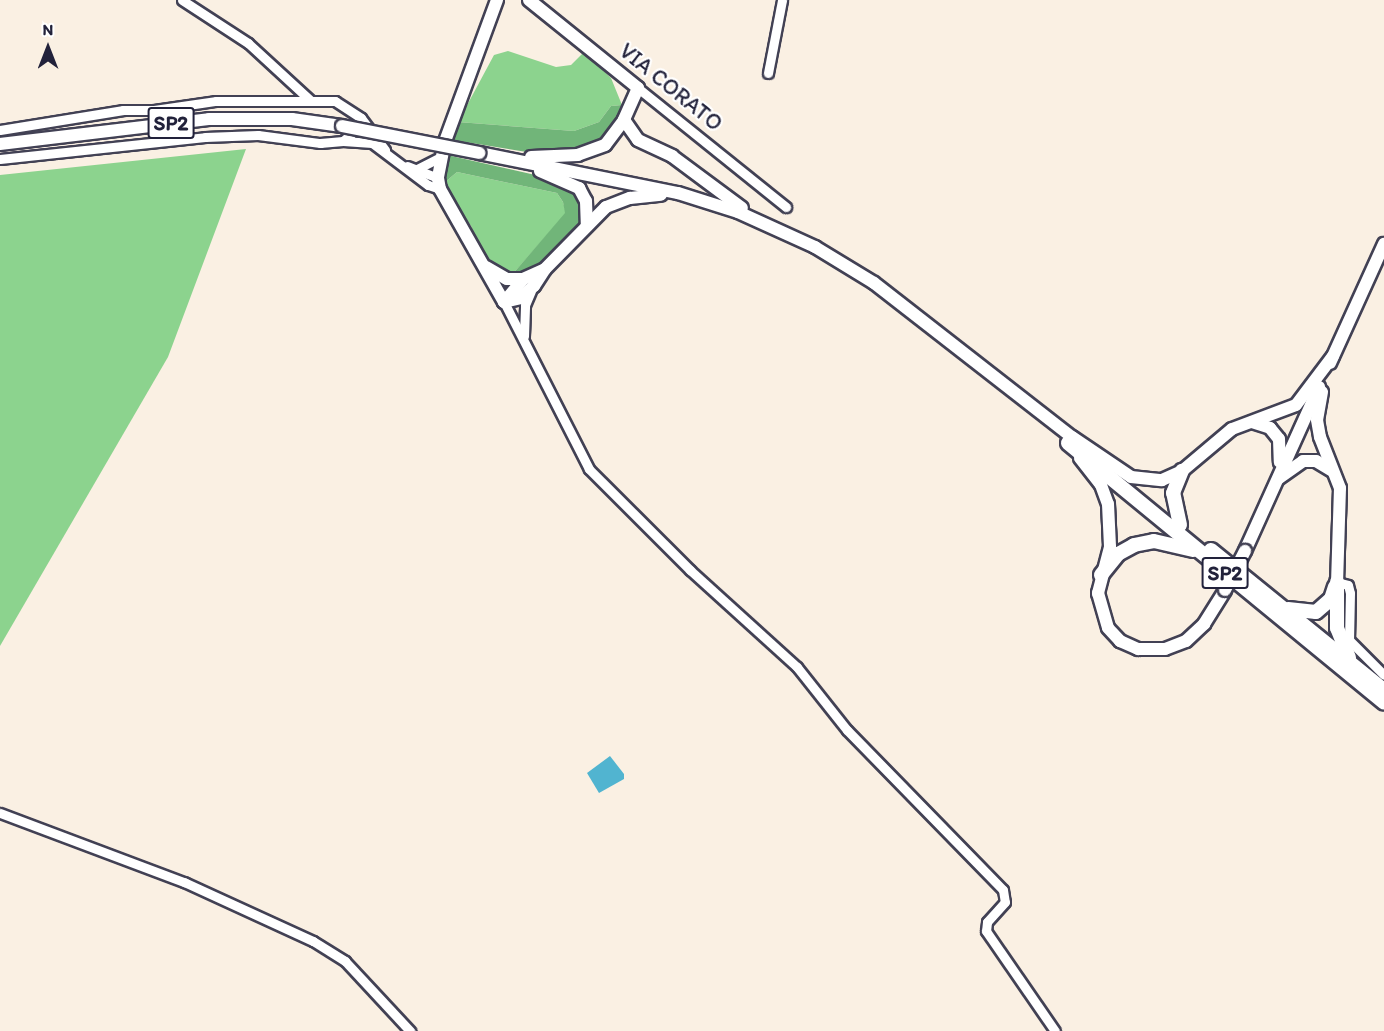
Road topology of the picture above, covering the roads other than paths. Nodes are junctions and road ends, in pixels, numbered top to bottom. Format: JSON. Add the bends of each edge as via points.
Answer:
{"nodes":[{"id":1,"x":182,"y":0,"type":"edge"},
{"id":2,"x":489,"y":0,"type":"edge"},
{"id":3,"x":497,"y":0,"type":"edge"},
{"id":4,"x":529,"y":0,"type":"edge"},
{"id":5,"x":782,"y":0,"type":"edge"},
{"id":6,"x":487,"y":19,"type":"junction"},
{"id":7,"x":768,"y":73,"type":"dead end"},
{"id":8,"x":638,"y":88,"type":"junction"},
{"id":9,"x":310,"y":100,"type":"junction"},
{"id":10,"x":361,"y":118,"type":"junction"},
{"id":11,"x":624,"y":120,"type":"junction"},
{"id":12,"x":0,"y":130,"type":"edge"},
{"id":13,"x":343,"y":141,"type":"junction"},
{"id":14,"x":0,"y":144,"type":"edge"},
{"id":15,"x":385,"y":150,"type":"junction"},
{"id":16,"x":494,"y":156,"type":"junction"},
{"id":17,"x":441,"y":157,"type":"junction"},
{"id":18,"x":0,"y":159,"type":"edge"},
{"id":19,"x":516,"y":160,"type":"junction"},
{"id":20,"x":404,"y":166,"type":"junction"},
{"id":21,"x":417,"y":169,"type":"junction"},
{"id":22,"x":439,"y":184,"type":"junction"},
{"id":23,"x":698,"y":199,"type":"junction"},
{"id":24,"x":786,"y":207,"type":"dead end"},
{"id":25,"x":587,"y":226,"type":"junction"},
{"id":26,"x":777,"y":228,"type":"junction"},
{"id":27,"x":1384,"y":244,"type":"edge"},
{"id":28,"x":480,"y":262,"type":"junction"},
{"id":29,"x":545,"y":269,"type":"junction"},
{"id":30,"x":523,"y":279,"type":"junction"},
{"id":31,"x":534,"y":286,"type":"junction"},
{"id":32,"x":504,"y":303,"type":"junction"},
{"id":33,"x":525,"y":341,"type":"junction"},
{"id":34,"x":1333,"y":356,"type":"junction"},
{"id":35,"x":1250,"y":422,"type":"junction"},
{"id":36,"x":1070,"y":440,"type":"junction"},
{"id":37,"x":1182,"y":471,"type":"junction"},
{"id":38,"x":1336,"y":475,"type":"junction"},
{"id":39,"x":1275,"y":482,"type":"junction"},
{"id":40,"x":1180,"y":525,"type":"junction"},
{"id":41,"x":1199,"y":552,"type":"junction"},
{"id":42,"x":1101,"y":575,"type":"junction"},
{"id":43,"x":1337,"y":582,"type":"junction"},
{"id":44,"x":1284,"y":608,"type":"junction"},
{"id":45,"x":1351,"y":663,"type":"junction"},
{"id":46,"x":1384,"y":675,"type":"edge"},
{"id":47,"x":1384,"y":690,"type":"edge"},
{"id":48,"x":1384,"y":702,"type":"edge"},
{"id":49,"x":0,"y":813,"type":"edge"},
{"id":50,"x":410,"y":1031,"type":"edge"},
{"id":51,"x":1055,"y":1031,"type":"edge"}],
"edges":[{"from":1,"to":9,"type":"street","via":[[231,30]]},
{"from":2,"to":6,"type":"main road"},
{"from":3,"to":6,"type":"main road"},
{"from":4,"to":8,"type":"main road","name":"VIA CORATO"},
{"from":5,"to":7,"type":"street"},
{"from":6,"to":17,"type":"main road"},
{"from":8,"to":11,"type":"main road"},
{"from":8,"to":24,"type":"street","name":"VIA CORATO"},
{"from":9,"to":10,"type":"street","via":[[335,101]]},
{"from":9,"to":12,"type":"street","via":[[216,101],[123,110]]},
{"from":10,"to":13,"type":"street","via":[[360,129]]},
{"from":10,"to":15,"type":"street"},
{"from":11,"to":16,"type":"main road","via":[[605,145],[578,155]]},
{"from":11,"to":26,"type":"main road","via":[[638,140],[672,156],[711,188]]},
{"from":13,"to":15,"type":"street","via":[[372,143]]},
{"from":13,"to":18,"type":"street","via":[[320,143],[258,135],[205,137]]},
{"from":14,"to":16,"type":"main road","number":"SP2","bridge":true,"via":[[209,119],[292,119]]},
{"from":15,"to":20,"type":"street"},
{"from":16,"to":19,"type":"main road","number":"SP2"},
{"from":17,"to":21,"type":"street"},
{"from":17,"to":22,"type":"main road"},
{"from":19,"to":23,"type":"main road","number":"SP2"},
{"from":19,"to":25,"type":"main road","via":[[579,188],[586,201]]},
{"from":20,"to":21,"type":"street"},
{"from":20,"to":22,"type":"street"},
{"from":21,"to":22,"type":"street"},
{"from":22,"to":28,"type":"main road"},
{"from":23,"to":25,"type":"main road","via":[[650,194],[630,198],[606,207]]},
{"from":23,"to":26,"type":"main road","number":"SP2"},
{"from":25,"to":29,"type":"main road"},
{"from":26,"to":36,"type":"main road","number":"SP2","via":[[874,283]]},
{"from":27,"to":34,"type":"main road"},
{"from":28,"to":30,"type":"main road","via":[[496,275]]},
{"from":28,"to":32,"type":"main road"},
{"from":29,"to":30,"type":"main road"},
{"from":29,"to":31,"type":"main road"},
{"from":30,"to":32,"type":"main road"},
{"from":31,"to":32,"type":"main road","via":[[521,298]]},
{"from":31,"to":33,"type":"street","via":[[525,305]]},
{"from":32,"to":33,"type":"street"},
{"from":33,"to":51,"type":"street","via":[[589,469],[690,570],[797,667],[847,730],[1003,890],[1005,903],[987,922],[986,931]]},
{"from":34,"to":35,"type":"main road","via":[[1296,405]]},
{"from":34,"to":38,"type":"main road","via":[[1317,420],[1326,456]]},
{"from":34,"to":39,"type":"main road"},
{"from":35,"to":37,"type":"main road","via":[[1232,429]]},
{"from":35,"to":39,"type":"main road","via":[[1270,428],[1279,439],[1282,452]]},
{"from":36,"to":37,"type":"main road","via":[[1131,477],[1162,480]]},
{"from":36,"to":40,"type":"highway","number":"SP2"},
{"from":36,"to":41,"type":"highway","number":"SP2"},
{"from":36,"to":42,"type":"main road","via":[[1101,485],[1108,504],[1111,537]]},
{"from":37,"to":40,"type":"highway","via":[[1173,492]]},
{"from":38,"to":39,"type":"main road","via":[[1316,461],[1303,461]]},
{"from":38,"to":43,"type":"main road","via":[[1340,488]]},
{"from":39,"to":42,"type":"main road","bridge":true,"via":[[1225,590],[1204,624],[1186,641],[1165,649],[1138,649],[1120,641],[1108,628],[1098,594]]},
{"from":40,"to":44,"type":"highway","number":"SP2"},
{"from":41,"to":42,"type":"highway","via":[[1154,541],[1134,545],[1118,554]]},
{"from":41,"to":48,"type":"highway","number":"SP2"},
{"from":43,"to":44,"type":"highway","via":[[1331,599],[1316,612]]},
{"from":43,"to":45,"type":"highway","via":[[1337,628]]},
{"from":43,"to":46,"type":"street","via":[[1348,585],[1350,593],[1349,640]]},
{"from":44,"to":45,"type":"highway","number":"SP2"},
{"from":45,"to":47,"type":"highway","number":"SP2"},
{"from":49,"to":50,"type":"street","via":[[184,882],[313,941],[345,961]]}]}
